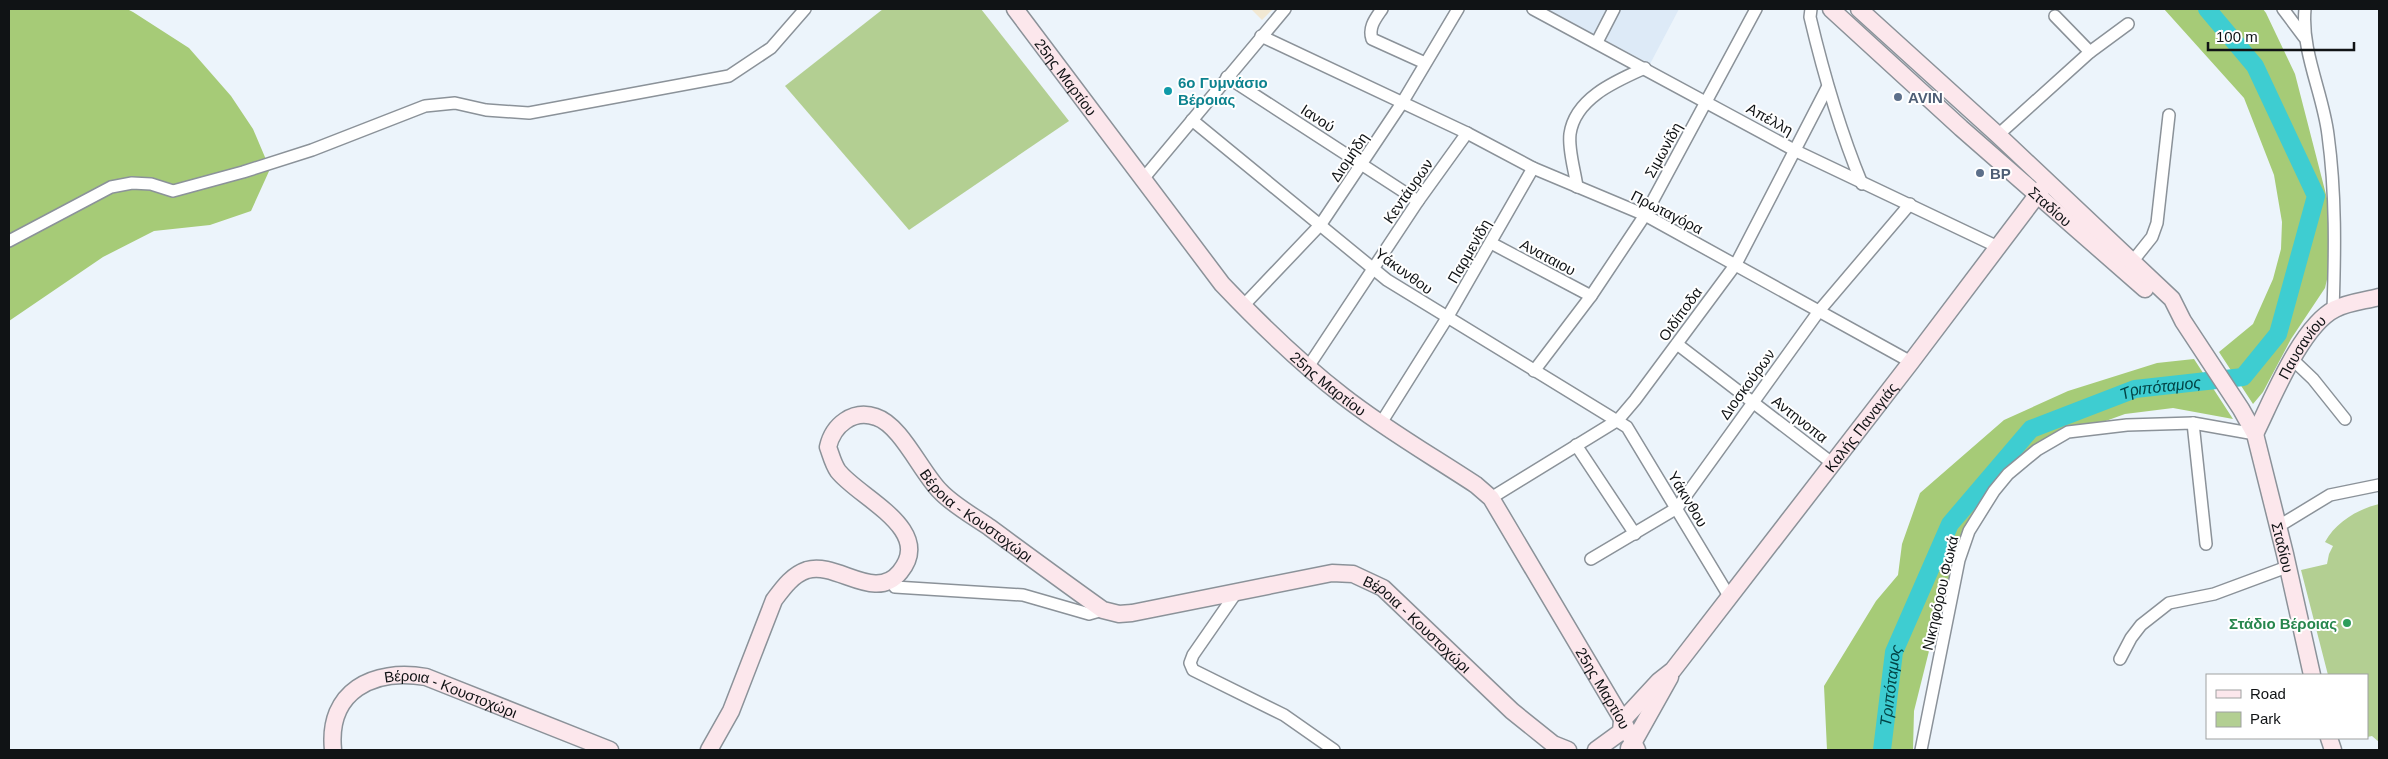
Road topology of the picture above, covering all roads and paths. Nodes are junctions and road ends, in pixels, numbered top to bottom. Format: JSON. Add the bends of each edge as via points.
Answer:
{"nodes":[{"id":1,"x":805,"y":9,"type":"edge"},
{"id":2,"x":1016,"y":9,"type":"edge"},
{"id":3,"x":1285,"y":9,"type":"edge"},
{"id":4,"x":1382,"y":9,"type":"edge"},
{"id":5,"x":1458,"y":9,"type":"edge"},
{"id":6,"x":1533,"y":9,"type":"edge"},
{"id":7,"x":1614,"y":9,"type":"edge"},
{"id":8,"x":1756,"y":9,"type":"edge"},
{"id":9,"x":1811,"y":9,"type":"edge"},
{"id":10,"x":1832,"y":9,"type":"edge"},
{"id":11,"x":1859,"y":9,"type":"edge"},
{"id":12,"x":2283,"y":9,"type":"edge"},
{"id":13,"x":2305,"y":9,"type":"edge"},
{"id":14,"x":2056,"y":16,"type":"dead end"},
{"id":15,"x":2128,"y":24,"type":"dead end"},
{"id":16,"x":1261,"y":36,"type":"junction"},
{"id":17,"x":2305,"y":39,"type":"junction"},
{"id":18,"x":1596,"y":42,"type":"junction"},
{"id":19,"x":2090,"y":52,"type":"junction"},
{"id":20,"x":1425,"y":63,"type":"junction"},
{"id":21,"x":1645,"y":68,"type":"junction"},
{"id":22,"x":1227,"y":77,"type":"junction"},
{"id":23,"x":1827,"y":88,"type":"junction"},
{"id":24,"x":1707,"y":101,"type":"junction"},
{"id":25,"x":1402,"y":103,"type":"junction"},
{"id":26,"x":2169,"y":115,"type":"dead end"},
{"id":27,"x":1192,"y":120,"type":"junction"},
{"id":28,"x":1467,"y":133,"type":"junction"},
{"id":29,"x":1998,"y":135,"type":"junction"},
{"id":30,"x":1796,"y":151,"type":"junction"},
{"id":31,"x":1363,"y":164,"type":"junction"},
{"id":32,"x":1533,"y":168,"type":"junction"},
{"id":33,"x":1143,"y":179,"type":"junction"},
{"id":34,"x":1862,"y":184,"type":"junction"},
{"id":35,"x":1578,"y":187,"type":"junction"},
{"id":36,"x":2042,"y":188,"type":"junction"},
{"id":37,"x":1418,"y":201,"type":"junction"},
{"id":38,"x":1910,"y":204,"type":"junction"},
{"id":39,"x":1645,"y":215,"type":"junction"},
{"id":40,"x":1321,"y":224,"type":"junction"},
{"id":41,"x":9,"y":241,"type":"edge"},
{"id":42,"x":1491,"y":244,"type":"junction"},
{"id":43,"x":1998,"y":247,"type":"junction"},
{"id":44,"x":2132,"y":262,"type":"junction"},
{"id":45,"x":1736,"y":264,"type":"junction"},
{"id":46,"x":1373,"y":268,"type":"junction"},
{"id":47,"x":1591,"y":296,"type":"junction"},
{"id":48,"x":2379,"y":297,"type":"edge"},
{"id":49,"x":1243,"y":306,"type":"junction"},
{"id":50,"x":2333,"y":310,"type":"junction"},
{"id":51,"x":1819,"y":311,"type":"junction"},
{"id":52,"x":1447,"y":318,"type":"junction"},
{"id":53,"x":2183,"y":321,"type":"junction"},
{"id":54,"x":1678,"y":344,"type":"junction"},
{"id":55,"x":2292,"y":359,"type":"junction"},
{"id":56,"x":1911,"y":362,"type":"junction"},
{"id":57,"x":1308,"y":367,"type":"junction"},
{"id":58,"x":1534,"y":371,"type":"junction"},
{"id":59,"x":1753,"y":402,"type":"junction"},
{"id":60,"x":2344,"y":419,"type":"dead end"},
{"id":61,"x":1618,"y":420,"type":"junction"},
{"id":62,"x":1381,"y":423,"type":"junction"},
{"id":63,"x":2193,"y":423,"type":"junction"},
{"id":64,"x":2255,"y":434,"type":"junction"},
{"id":65,"x":1576,"y":445,"type":"junction"},
{"id":66,"x":1832,"y":463,"type":"junction"},
{"id":67,"x":2379,"y":485,"type":"edge"},
{"id":68,"x":1491,"y":498,"type":"junction"},
{"id":69,"x":1677,"y":508,"type":"junction"},
{"id":70,"x":2279,"y":526,"type":"junction"},
{"id":71,"x":1635,"y":534,"type":"junction"},
{"id":72,"x":2206,"y":544,"type":"dead end"},
{"id":73,"x":1591,"y":559,"type":"dead end"},
{"id":74,"x":2287,"y":568,"type":"junction"},
{"id":75,"x":893,"y":578,"type":"junction"},
{"id":76,"x":1236,"y":593,"type":"junction"},
{"id":77,"x":1729,"y":596,"type":"junction"},
{"id":78,"x":1103,"y":610,"type":"junction"},
{"id":79,"x":2120,"y":659,"type":"dead end"},
{"id":80,"x":1673,"y":670,"type":"junction"},
{"id":81,"x":2312,"y":674,"type":"edge"},
{"id":82,"x":1622,"y":721,"type":"junction"},
{"id":83,"x":1560,"y":748,"type":"edge"},
{"id":84,"x":1632,"y":748,"type":"edge"},
{"id":85,"x":333,"y":750,"type":"edge"},
{"id":86,"x":610,"y":750,"type":"edge"},
{"id":87,"x":709,"y":750,"type":"edge"},
{"id":88,"x":1334,"y":750,"type":"edge"},
{"id":89,"x":1596,"y":750,"type":"edge"},
{"id":90,"x":1921,"y":750,"type":"edge"}],
"edges":[{"from":1,"to":41,"type":"street","via":[[771,48],[729,76],[529,113],[486,110],[455,103],[425,106],[312,150],[173,191],[150,184],[111,187]]},
{"from":2,"to":33,"type":"street","name":"25ης Μαρτίου"},
{"from":3,"to":16,"type":"street"},
{"from":4,"to":20,"type":"street","via":[[1372,26],[1372,39]]},
{"from":5,"to":20,"type":"street","name":"Διομήδη"},
{"from":6,"to":18,"type":"street","name":"Απέλλη"},
{"from":7,"to":18,"type":"street"},
{"from":8,"to":24,"type":"street","name":"Σιμωνίδη"},
{"from":9,"to":23,"type":"street","via":[[1810,17]]},
{"from":10,"to":36,"type":"street","name":"Σταδίου","via":[[1961,128]]},
{"from":11,"to":29,"type":"street","name":"Σταδίου"},
{"from":12,"to":17,"type":"street"},
{"from":13,"to":17,"type":"street"},
{"from":14,"to":19,"type":"street"},
{"from":15,"to":19,"type":"street"},
{"from":16,"to":22,"type":"street"},
{"from":16,"to":25,"type":"street","name":"Πρωταγόρα"},
{"from":17,"to":50,"type":"street","via":[[2328,134],[2335,241]]},
{"from":18,"to":21,"type":"street","name":"Απέλλη"},
{"from":19,"to":29,"type":"street"},
{"from":20,"to":25,"type":"street","name":"Διομήδη"},
{"from":21,"to":24,"type":"street","name":"Απέλλη"},
{"from":21,"to":35,"type":"street","via":[[1600,90],[1574,120],[1570,134]]},
{"from":22,"to":27,"type":"street"},
{"from":22,"to":31,"type":"street","name":"Ιανού"},
{"from":23,"to":30,"type":"street","name":"Οιδίποδα"},
{"from":23,"to":34,"type":"street","via":[[1840,131]]},
{"from":24,"to":30,"type":"street","name":"Απέλλη"},
{"from":24,"to":39,"type":"street","name":"Σιμωνίδη"},
{"from":25,"to":28,"type":"street","name":"Πρωταγόρα"},
{"from":25,"to":31,"type":"street","name":"Διομήδη"},
{"from":26,"to":44,"type":"street","via":[[2156,224],[2152,237]]},
{"from":27,"to":33,"type":"street"},
{"from":27,"to":40,"type":"street","name":"Υάκυνθου"},
{"from":28,"to":32,"type":"street","name":"Πρωταγόρα"},
{"from":28,"to":37,"type":"street","name":"Κεντάυρων"},
{"from":29,"to":36,"type":"street","name":"Σταδίου"},
{"from":30,"to":34,"type":"street","name":"Απέλλη"},
{"from":30,"to":45,"type":"street","name":"Οιδίποδα"},
{"from":31,"to":37,"type":"street","name":"Ιανού"},
{"from":31,"to":40,"type":"street","name":"Διομήδη"},
{"from":32,"to":35,"type":"street","name":"Πρωταγόρα"},
{"from":32,"to":42,"type":"street","name":"Παρμενίδη"},
{"from":33,"to":49,"type":"street","name":"25ης Μαρτίου","via":[[1222,284]]},
{"from":34,"to":38,"type":"street","name":"Απέλλη"},
{"from":35,"to":39,"type":"street","name":"Πρωταγόρα"},
{"from":36,"to":43,"type":"street","name":"Καλής Παναγιάς"},
{"from":36,"to":44,"type":"street","name":"Σταδίου"},
{"from":36,"to":53,"type":"street","name":"Σταδίου"},
{"from":37,"to":46,"type":"street","name":"Κεντάυρων"},
{"from":38,"to":43,"type":"street","name":"Απέλλη"},
{"from":38,"to":51,"type":"street","name":"Διοσκούρων"},
{"from":39,"to":45,"type":"street","name":"Πρωταγόρα"},
{"from":39,"to":47,"type":"street","name":"Σιμωνίδη"},
{"from":40,"to":46,"type":"street","name":"Υάκυνθου"},
{"from":40,"to":49,"type":"street","name":"Διομήδη"},
{"from":42,"to":47,"type":"street","name":"Αναταιου"},
{"from":42,"to":52,"type":"street","name":"Παρμενίδη"},
{"from":43,"to":56,"type":"street","name":"Καλής Παναγιάς"},
{"from":44,"to":53,"type":"street","name":"Σταδίου","via":[[2172,299]]},
{"from":45,"to":51,"type":"street","name":"Πρωταγόρα"},
{"from":45,"to":54,"type":"street","name":"Οιδίποδα"},
{"from":46,"to":52,"type":"street","name":"Υάκυνθου"},
{"from":46,"to":57,"type":"street","name":"Κεντάυρων"},
{"from":47,"to":58,"type":"street","name":"Σιμωνίδη"},
{"from":48,"to":50,"type":"street","name":"Παυσανίου"},
{"from":49,"to":57,"type":"street","name":"25ης Μαρτίου"},
{"from":50,"to":55,"type":"street","name":"Παυσανίου","via":[[2309,334]]},
{"from":51,"to":56,"type":"street","name":"Πρωταγόρα"},
{"from":51,"to":59,"type":"street","name":"Διοσκούρων"},
{"from":52,"to":58,"type":"street","name":"Υάκυνθου"},
{"from":52,"to":62,"type":"street","name":"Παρμενίδη"},
{"from":53,"to":64,"type":"street","name":"Σταδίου","via":[[2204,349]]},
{"from":54,"to":59,"type":"street","name":"Αντηνοπα"},
{"from":54,"to":61,"type":"street","name":"Οιδίποδα"},
{"from":55,"to":60,"type":"street","via":[[2313,379]]},
{"from":55,"to":64,"type":"street","name":"Παυσανίου"},
{"from":56,"to":66,"type":"street","name":"Καλής Παναγιάς"},
{"from":57,"to":62,"type":"street","name":"25ης Μαρτίου"},
{"from":58,"to":61,"type":"street","name":"Υάκυνθου"},
{"from":59,"to":66,"type":"street","name":"Αντηνοπα"},
{"from":59,"to":69,"type":"street","name":"Διοσκούρων"},
{"from":61,"to":65,"type":"street","name":"Οιδίποδα"},
{"from":61,"to":69,"type":"street","name":"Υάκινθου","via":[[1627,427]]},
{"from":62,"to":68,"type":"street","name":"25ης Μαρτίου"},
{"from":63,"to":64,"type":"street","name":"Νικηφόρου Φωκά"},
{"from":63,"to":72,"type":"street"},
{"from":63,"to":90,"type":"street","name":"Νικηφόρου Φωκά","via":[[2126,425],[2068,432],[2037,450],[2008,474],[1969,532],[1959,560]]},
{"from":64,"to":70,"type":"street","name":"Σταδίου"},
{"from":65,"to":68,"type":"street","name":"Οιδίποδα"},
{"from":65,"to":71,"type":"street"},
{"from":66,"to":77,"type":"street","name":"Καλής Παναγιάς"},
{"from":67,"to":70,"type":"street","via":[[2330,495]]},
{"from":68,"to":82,"type":"street","name":"25ης Μαρτίου"},
{"from":69,"to":71,"type":"street","name":"Διοσκούρων"},
{"from":69,"to":77,"type":"street","name":"Υάκινθου"},
{"from":70,"to":74,"type":"street","name":"Σταδίου"},
{"from":71,"to":73,"type":"street","name":"Διοσκούρων"},
{"from":74,"to":79,"type":"street","via":[[2214,594],[2169,603],[2141,625],[2130,638]]},
{"from":74,"to":81,"type":"street","name":"Σταδίου"},
{"from":75,"to":78,"type":"street","via":[[895,586],[1023,595],[1089,614]]},
{"from":75,"to":78,"type":"street","name":"Βέροια - Κουστοχώρι","via":[[909,557],[908,541],[886,512],[838,470],[828,447],[836,427],[856,416],[877,417],[888,424],[941,493]]},
{"from":75,"to":87,"type":"street","via":[[872,584],[809,570],[784,586],[774,600],[731,712]]},
{"from":76,"to":78,"type":"street","name":"Βέροια - Κουστοχώρι","via":[[1132,613]]},
{"from":76,"to":83,"type":"street","name":"Βέροια - Κουστοχώρι","via":[[1332,573],[1344,572],[1363,577],[1383,588],[1512,711]]},
{"from":76,"to":88,"type":"street","via":[[1193,655],[1190,663],[1193,670],[1284,715]]},
{"from":77,"to":80,"type":"street","name":"Καλής Παναγιάς"},
{"from":80,"to":82,"type":"street","name":"Καλής Παναγιάς"},
{"from":80,"to":84,"type":"street","name":"Καλής Παναγιάς"},
{"from":82,"to":84,"type":"street","name":"25ης Μαρτίου"},
{"from":82,"to":89,"type":"street","via":[[1618,734]]},
{"from":85,"to":86,"type":"street","name":"Βέροια - Κουστοχώρι","via":[[334,720],[344,700],[360,686],[397,674],[426,677]]}]}
